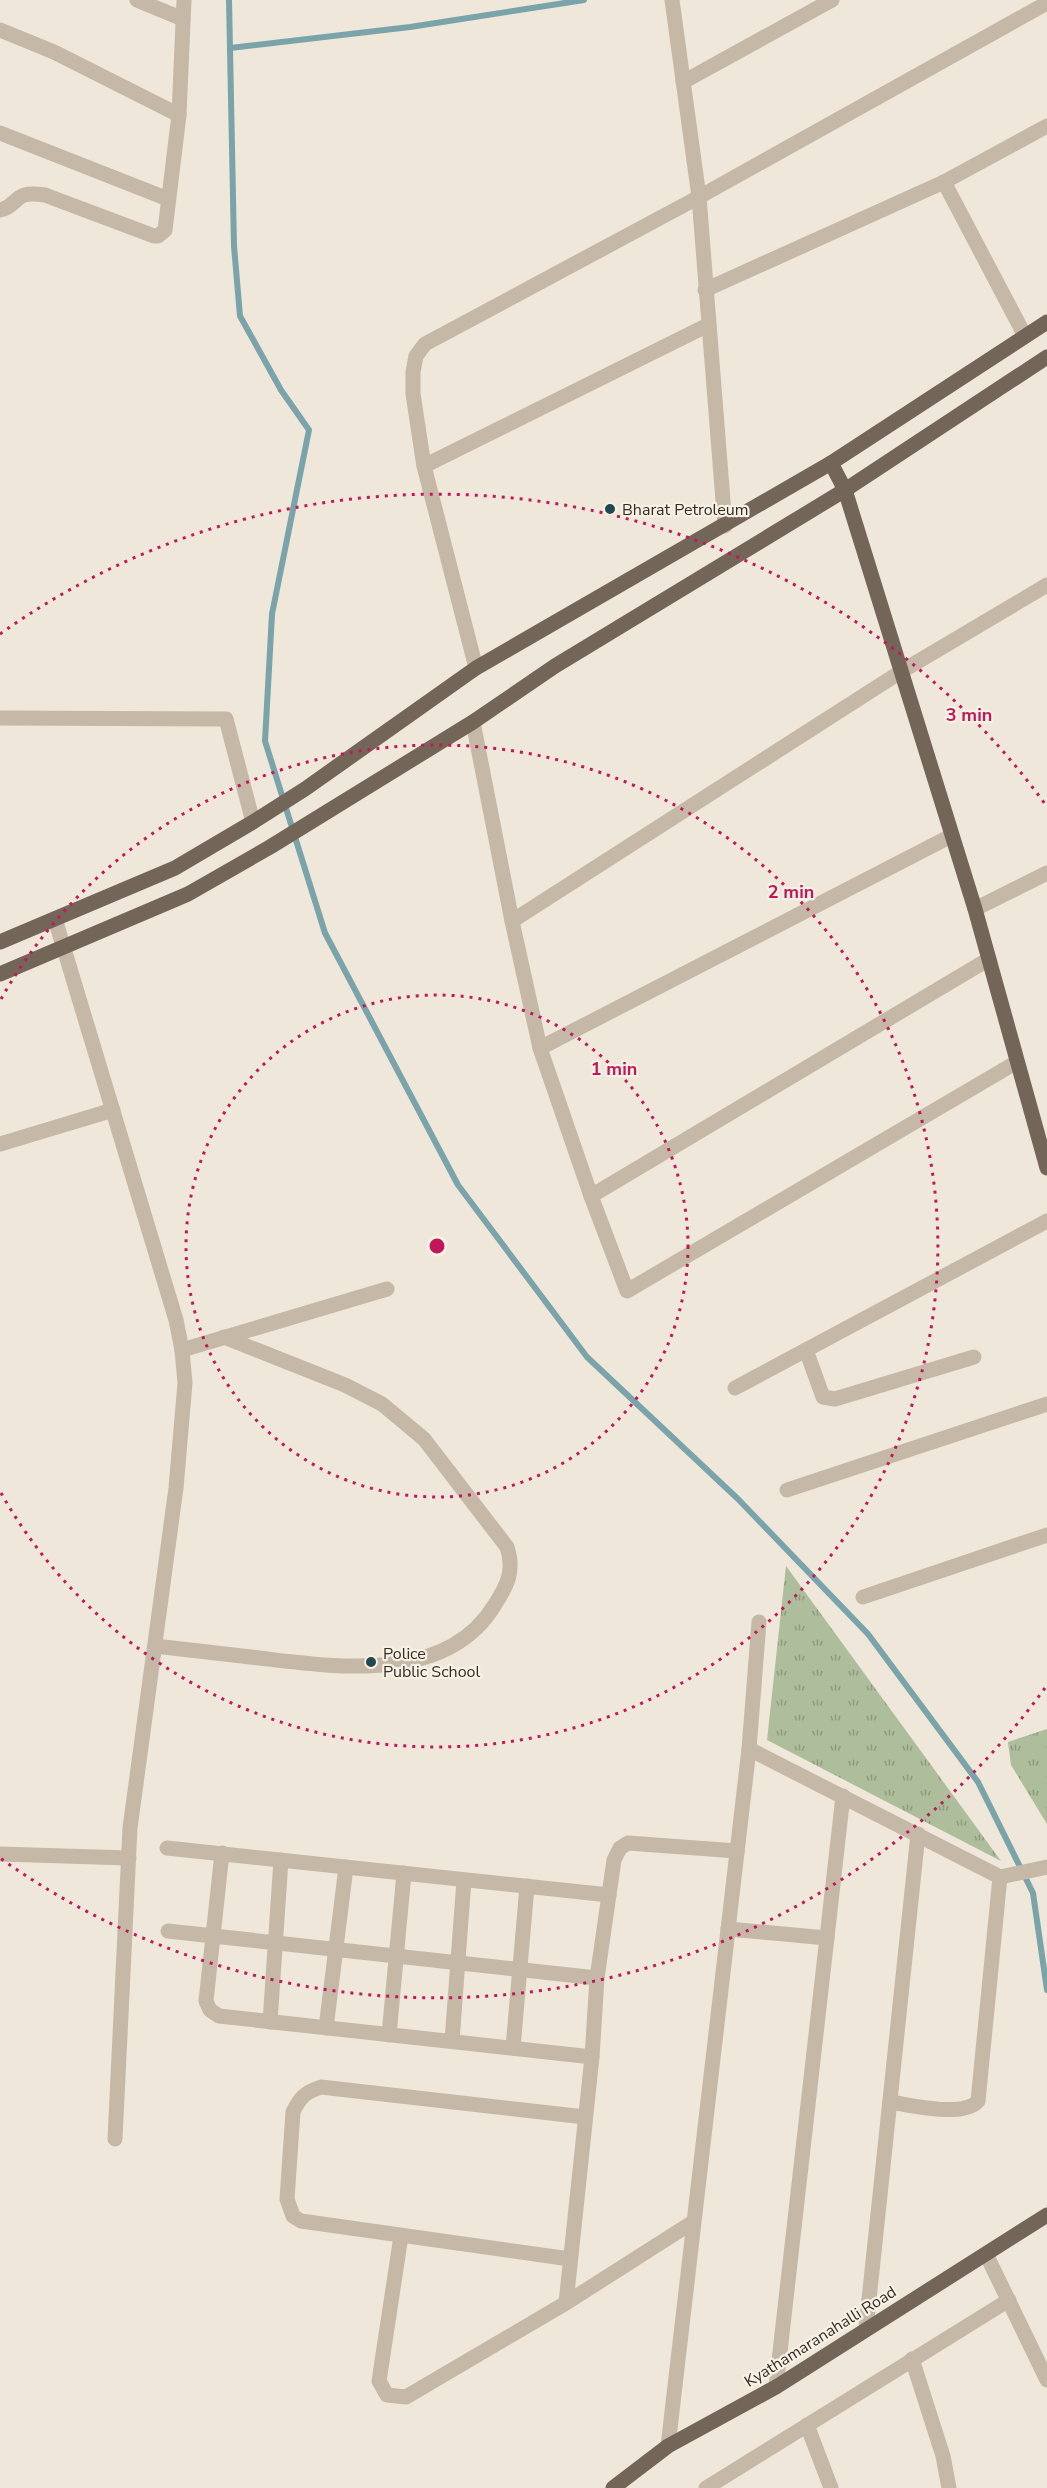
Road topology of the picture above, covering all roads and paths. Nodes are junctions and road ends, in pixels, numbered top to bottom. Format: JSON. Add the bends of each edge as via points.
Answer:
{"nodes":[{"id":1,"x":137,"y":0,"type":"edge"},
{"id":2,"x":184,"y":0,"type":"edge"},
{"id":3,"x":672,"y":0,"type":"edge"},
{"id":4,"x":832,"y":0,"type":"edge"},
{"id":5,"x":1047,"y":3,"type":"edge"},
{"id":6,"x":183,"y":19,"type":"junction"},
{"id":7,"x":0,"y":30,"type":"edge"},
{"id":8,"x":683,"y":82,"type":"junction"},
{"id":9,"x":179,"y":115,"type":"junction"},
{"id":10,"x":1047,"y":126,"type":"edge"},
{"id":11,"x":0,"y":133,"type":"edge"},
{"id":12,"x":944,"y":182,"type":"junction"},
{"id":13,"x":699,"y":197,"type":"junction"},
{"id":14,"x":168,"y":199,"type":"junction"},
{"id":15,"x":0,"y":210,"type":"edge"},
{"id":16,"x":705,"y":290,"type":"junction"},
{"id":17,"x":1047,"y":322,"type":"edge"},
{"id":18,"x":708,"y":325,"type":"junction"},
{"id":19,"x":1025,"y":336,"type":"junction"},
{"id":20,"x":1047,"y":357,"type":"edge"},
{"id":21,"x":831,"y":463,"type":"junction"},
{"id":22,"x":424,"y":466,"type":"junction"},
{"id":23,"x":845,"y":489,"type":"junction"},
{"id":24,"x":725,"y":526,"type":"junction"},
{"id":25,"x":1047,"y":585,"type":"edge"},
{"id":26,"x":476,"y":668,"type":"junction"},
{"id":27,"x":902,"y":671,"type":"junction"},
{"id":28,"x":0,"y":718,"type":"edge"},
{"id":29,"x":473,"y":722,"type":"junction"},
{"id":30,"x":254,"y":822,"type":"junction"},
{"id":31,"x":951,"y":836,"type":"junction"},
{"id":32,"x":1047,"y":873,"type":"edge"},
{"id":33,"x":975,"y":909,"type":"junction"},
{"id":34,"x":55,"y":919,"type":"junction"},
{"id":35,"x":512,"y":921,"type":"junction"},
{"id":36,"x":0,"y":942,"type":"edge"},
{"id":37,"x":64,"y":948,"type":"junction"},
{"id":38,"x":989,"y":958,"type":"junction"},
{"id":39,"x":0,"y":974,"type":"edge"},
{"id":40,"x":540,"y":1048,"type":"junction"},
{"id":41,"x":1017,"y":1062,"type":"junction"},
{"id":42,"x":113,"y":1110,"type":"junction"},
{"id":43,"x":0,"y":1144,"type":"edge"},
{"id":44,"x":1047,"y":1168,"type":"edge"},
{"id":45,"x":591,"y":1196,"type":"junction"},
{"id":46,"x":1047,"y":1221,"type":"edge"},
{"id":47,"x":387,"y":1289,"type":"dead end"},
{"id":48,"x":224,"y":1337,"type":"junction"},
{"id":49,"x":182,"y":1350,"type":"junction"},
{"id":50,"x":806,"y":1350,"type":"junction"},
{"id":51,"x":974,"y":1358,"type":"dead end"},
{"id":52,"x":735,"y":1388,"type":"dead end"},
{"id":53,"x":1047,"y":1404,"type":"edge"},
{"id":54,"x":787,"y":1490,"type":"dead end"},
{"id":55,"x":1047,"y":1536,"type":"edge"},
{"id":56,"x":863,"y":1597,"type":"dead end"},
{"id":57,"x":759,"y":1622,"type":"dead end"},
{"id":58,"x":155,"y":1646,"type":"junction"},
{"id":59,"x":749,"y":1749,"type":"junction"},
{"id":60,"x":843,"y":1796,"type":"junction"},
{"id":61,"x":918,"y":1834,"type":"junction"},
{"id":62,"x":167,"y":1848,"type":"dead end"},
{"id":63,"x":737,"y":1851,"type":"junction"},
{"id":64,"x":222,"y":1853,"type":"junction"},
{"id":65,"x":0,"y":1854,"type":"edge"},
{"id":66,"x":129,"y":1858,"type":"junction"},
{"id":67,"x":281,"y":1860,"type":"junction"},
{"id":68,"x":346,"y":1867,"type":"junction"},
{"id":69,"x":1047,"y":1867,"type":"edge"},
{"id":70,"x":404,"y":1873,"type":"junction"},
{"id":71,"x":1014,"y":1874,"type":"junction"},
{"id":72,"x":464,"y":1880,"type":"junction"},
{"id":73,"x":527,"y":1886,"type":"junction"},
{"id":74,"x":609,"y":1894,"type":"junction"},
{"id":75,"x":728,"y":1929,"type":"junction"},
{"id":76,"x":168,"y":1931,"type":"dead end"},
{"id":77,"x":213,"y":1936,"type":"junction"},
{"id":78,"x":827,"y":1938,"type":"junction"},
{"id":79,"x":274,"y":1943,"type":"junction"},
{"id":80,"x":336,"y":1950,"type":"junction"},
{"id":81,"x":396,"y":1956,"type":"junction"},
{"id":82,"x":458,"y":1963,"type":"junction"},
{"id":83,"x":520,"y":1970,"type":"junction"},
{"id":84,"x":597,"y":1978,"type":"junction"},
{"id":85,"x":270,"y":2022,"type":"junction"},
{"id":86,"x":326,"y":2028,"type":"junction"},
{"id":87,"x":390,"y":2035,"type":"junction"},
{"id":88,"x":452,"y":2041,"type":"junction"},
{"id":89,"x":513,"y":2048,"type":"junction"},
{"id":90,"x":592,"y":2057,"type":"junction"},
{"id":91,"x":890,"y":2102,"type":"junction"},
{"id":92,"x":585,"y":2117,"type":"junction"},
{"id":93,"x":115,"y":2139,"type":"dead end"},
{"id":94,"x":1047,"y":2215,"type":"edge"},
{"id":95,"x":693,"y":2222,"type":"junction"},
{"id":96,"x":401,"y":2236,"type":"junction"},
{"id":97,"x":986,"y":2254,"type":"junction"},
{"id":98,"x":570,"y":2259,"type":"junction"},
{"id":99,"x":1010,"y":2300,"type":"junction"},
{"id":100,"x":566,"y":2303,"type":"junction"},
{"id":101,"x":866,"y":2328,"type":"junction"},
{"id":102,"x":912,"y":2359,"type":"junction"},
{"id":103,"x":1047,"y":2380,"type":"edge"},
{"id":104,"x":776,"y":2387,"type":"junction"},
{"id":105,"x":807,"y":2425,"type":"junction"},
{"id":106,"x":668,"y":2446,"type":"junction"},
{"id":107,"x":612,"y":2488,"type":"edge"},
{"id":108,"x":706,"y":2488,"type":"edge"},
{"id":109,"x":831,"y":2488,"type":"edge"},
{"id":110,"x":949,"y":2488,"type":"edge"}],
"edges":[{"from":1,"to":6,"type":"street"},
{"from":2,"to":6,"type":"street"},
{"from":3,"to":8,"type":"street"},
{"from":4,"to":8,"type":"street"},
{"from":5,"to":13,"type":"street"},
{"from":6,"to":9,"type":"street"},
{"from":7,"to":9,"type":"street","via":[[54,52]]},
{"from":8,"to":13,"type":"street"},
{"from":9,"to":14,"type":"street"},
{"from":10,"to":12,"type":"street"},
{"from":11,"to":14,"type":"street"},
{"from":12,"to":16,"type":"street"},
{"from":12,"to":19,"type":"street"},
{"from":13,"to":16,"type":"street"},
{"from":13,"to":22,"type":"street","via":[[424,344],[416,356],[413,372]]},
{"from":14,"to":15,"type":"street","via":[[165,230],[158,236],[30,192]]},
{"from":16,"to":18,"type":"street"},
{"from":17,"to":19,"type":"main road"},
{"from":18,"to":22,"type":"street"},
{"from":18,"to":24,"type":"street"},
{"from":19,"to":21,"type":"main road"},
{"from":20,"to":23,"type":"main road"},
{"from":21,"to":23,"type":"main road"},
{"from":21,"to":24,"type":"main road"},
{"from":22,"to":26,"type":"street"},
{"from":23,"to":27,"type":"main road"},
{"from":23,"to":29,"type":"main road","via":[[555,666]]},
{"from":24,"to":26,"type":"main road"},
{"from":25,"to":27,"type":"street"},
{"from":26,"to":30,"type":"main road"},
{"from":27,"to":31,"type":"main road"},
{"from":27,"to":35,"type":"street"},
{"from":28,"to":30,"type":"street","via":[[226,719]]},
{"from":29,"to":35,"type":"street"},
{"from":29,"to":37,"type":"main road","via":[[188,894]]},
{"from":30,"to":34,"type":"main road","via":[[175,868]]},
{"from":31,"to":33,"type":"main road"},
{"from":31,"to":40,"type":"street"},
{"from":32,"to":33,"type":"street"},
{"from":33,"to":38,"type":"main road"},
{"from":34,"to":36,"type":"main road"},
{"from":34,"to":37,"type":"street"},
{"from":35,"to":40,"type":"street"},
{"from":37,"to":39,"type":"main road"},
{"from":37,"to":42,"type":"street"},
{"from":38,"to":41,"type":"main road"},
{"from":38,"to":45,"type":"street"},
{"from":40,"to":45,"type":"street"},
{"from":41,"to":44,"type":"main road"},
{"from":41,"to":45,"type":"street","via":[[627,1291]]},
{"from":42,"to":43,"type":"street"},
{"from":42,"to":49,"type":"street"},
{"from":46,"to":50,"type":"street"},
{"from":47,"to":48,"type":"street"},
{"from":48,"to":49,"type":"street"},
{"from":48,"to":58,"type":"street","via":[[345,1385],[382,1404],[424,1439],[507,1547],[511,1572],[490,1613],[471,1633],[446,1649],[412,1661],[379,1666],[315,1665]]},
{"from":49,"to":58,"type":"street","via":[[184,1383],[176,1488]]},
{"from":50,"to":51,"type":"street","via":[[827,1399]]},
{"from":50,"to":52,"type":"street"},
{"from":53,"to":54,"type":"street"},
{"from":55,"to":56,"type":"street"},
{"from":57,"to":59,"type":"street"},
{"from":58,"to":66,"type":"street"},
{"from":59,"to":60,"type":"street"},
{"from":59,"to":63,"type":"street"},
{"from":60,"to":61,"type":"street"},
{"from":60,"to":78,"type":"street"},
{"from":61,"to":71,"type":"street"},
{"from":61,"to":91,"type":"street"},
{"from":62,"to":64,"type":"street"},
{"from":63,"to":74,"type":"street","via":[[628,1843],[614,1860]]},
{"from":63,"to":75,"type":"street"},
{"from":64,"to":67,"type":"street"},
{"from":64,"to":77,"type":"street"},
{"from":65,"to":66,"type":"street"},
{"from":66,"to":93,"type":"street"},
{"from":67,"to":68,"type":"street"},
{"from":67,"to":79,"type":"street"},
{"from":68,"to":70,"type":"street"},
{"from":68,"to":80,"type":"street"},
{"from":69,"to":71,"type":"street"},
{"from":70,"to":72,"type":"street"},
{"from":70,"to":81,"type":"street"},
{"from":71,"to":91,"type":"street","via":[[978,2101],[974,2106],[957,2110]]},
{"from":72,"to":73,"type":"street"},
{"from":72,"to":82,"type":"street"},
{"from":73,"to":74,"type":"street"},
{"from":73,"to":83,"type":"street"},
{"from":74,"to":84,"type":"street"},
{"from":75,"to":78,"type":"street"},
{"from":75,"to":95,"type":"street"},
{"from":76,"to":77,"type":"street"},
{"from":77,"to":79,"type":"street"},
{"from":77,"to":85,"type":"street","via":[[206,2001],[210,2010],[219,2016]]},
{"from":78,"to":104,"type":"street"},
{"from":79,"to":80,"type":"street"},
{"from":79,"to":85,"type":"street"},
{"from":80,"to":81,"type":"street"},
{"from":80,"to":86,"type":"street"},
{"from":81,"to":82,"type":"street"},
{"from":81,"to":87,"type":"street"},
{"from":82,"to":83,"type":"street"},
{"from":82,"to":88,"type":"street"},
{"from":83,"to":84,"type":"street"},
{"from":83,"to":89,"type":"street"},
{"from":84,"to":90,"type":"street"},
{"from":85,"to":86,"type":"street"},
{"from":86,"to":87,"type":"street"},
{"from":87,"to":88,"type":"street"},
{"from":88,"to":89,"type":"street"},
{"from":89,"to":90,"type":"street"},
{"from":90,"to":92,"type":"street"},
{"from":91,"to":101,"type":"street"},
{"from":92,"to":96,"type":"street","via":[[321,2087],[307,2092],[293,2112],[287,2199],[293,2216]]},
{"from":92,"to":98,"type":"street"},
{"from":94,"to":97,"type":"main road","name":"Kyathamaranahalli Road"},
{"from":95,"to":100,"type":"street"},
{"from":95,"to":106,"type":"street"},
{"from":96,"to":98,"type":"street"},
{"from":96,"to":100,"type":"street","via":[[379,2381],[387,2395],[406,2397]]},
{"from":97,"to":99,"type":"street"},
{"from":97,"to":101,"type":"main road","name":"Kyathamaranahalli Road"},
{"from":98,"to":100,"type":"street"},
{"from":99,"to":102,"type":"street"},
{"from":99,"to":103,"type":"street"},
{"from":101,"to":104,"type":"main road","name":"Kyathamaranahalli Road"},
{"from":102,"to":105,"type":"street"},
{"from":102,"to":110,"type":"street","via":[[943,2456]]},
{"from":104,"to":106,"type":"main road","name":"Kyathamaranahalli Road"},
{"from":105,"to":108,"type":"street"},
{"from":105,"to":109,"type":"street"},
{"from":106,"to":107,"type":"main road","name":"Kyathamaranahalli Road"}]}
